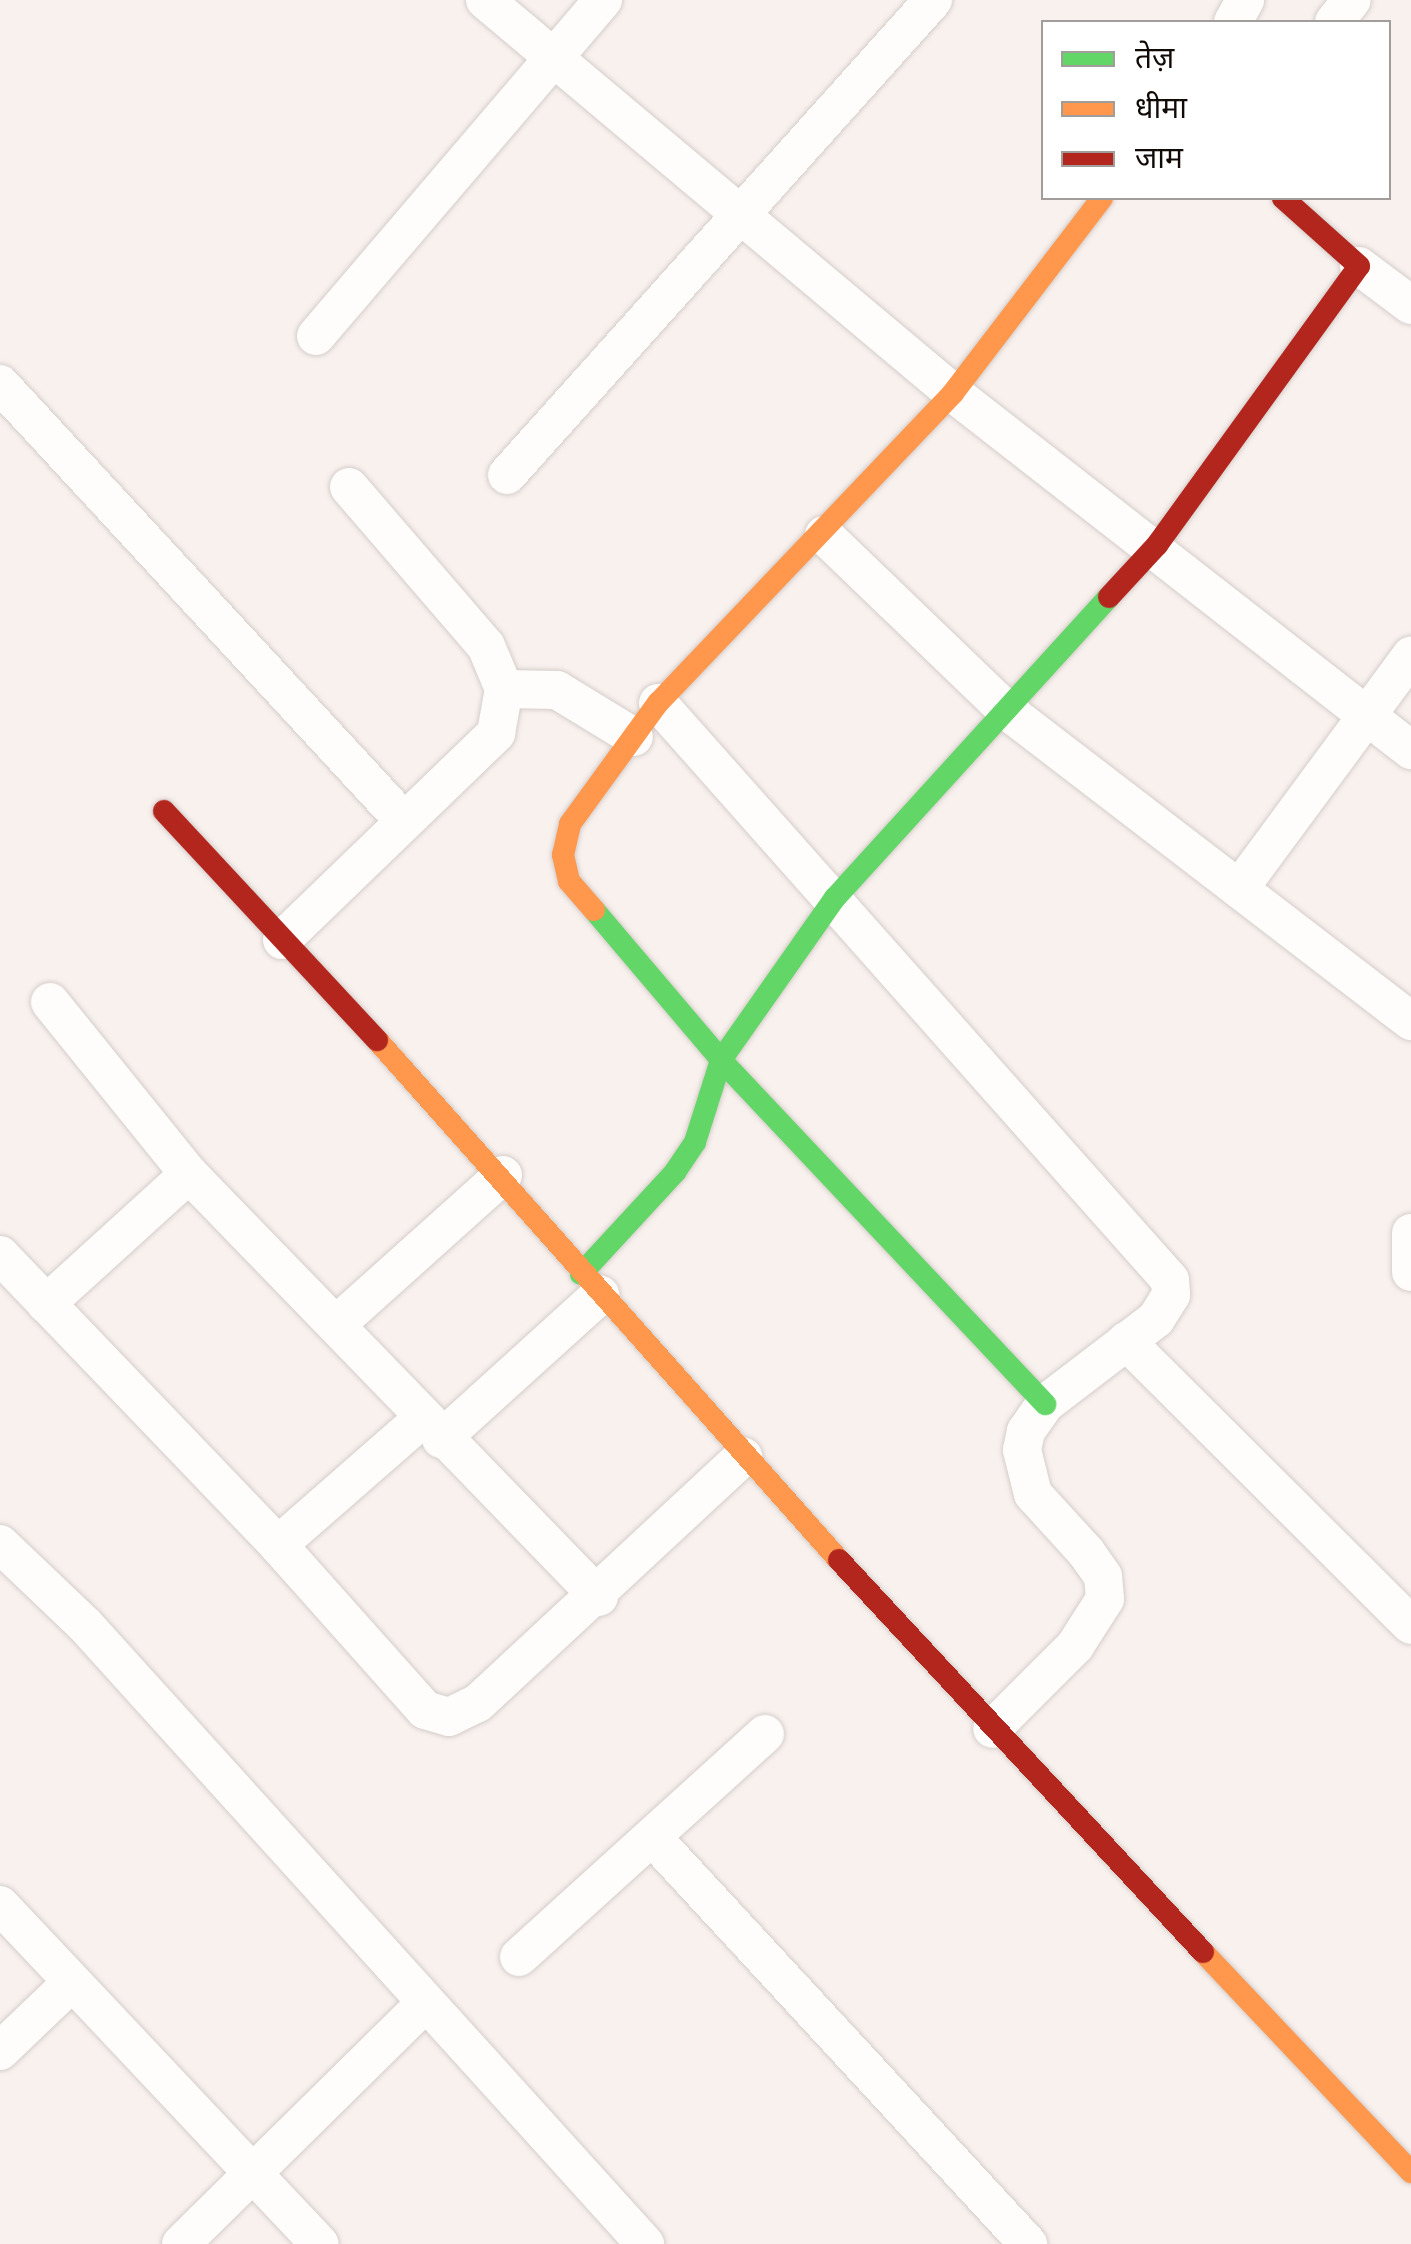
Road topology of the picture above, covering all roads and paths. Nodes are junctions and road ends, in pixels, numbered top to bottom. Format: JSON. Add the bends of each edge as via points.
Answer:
{"nodes":[{"id":1,"x":485,"y":0,"type":"edge"},
{"id":2,"x":603,"y":0,"type":"edge"},
{"id":3,"x":934,"y":0,"type":"edge"},
{"id":4,"x":1352,"y":0,"type":"edge"},
{"id":5,"x":1336,"y":20,"type":"edge"},
{"id":6,"x":552,"y":60,"type":"junction"},
{"id":7,"x":1100,"y":200,"type":"edge"},
{"id":8,"x":1285,"y":200,"type":"edge"},
{"id":9,"x":738,"y":214,"type":"junction"},
{"id":10,"x":1359,"y":266,"type":"junction"},
{"id":11,"x":1411,"y":305,"type":"edge"},
{"id":12,"x":316,"y":336,"type":"dead end"},
{"id":13,"x":0,"y":384,"type":"edge"},
{"id":14,"x":953,"y":393,"type":"junction"},
{"id":15,"x":507,"y":475,"type":"dead end"},
{"id":16,"x":349,"y":487,"type":"dead end"},
{"id":17,"x":824,"y":535,"type":"junction"},
{"id":18,"x":1157,"y":545,"type":"junction"},
{"id":19,"x":1411,"y":656,"type":"edge"},
{"id":20,"x":504,"y":688,"type":"junction"},
{"id":21,"x":658,"y":703,"type":"junction"},
{"id":22,"x":1006,"y":710,"type":"junction"},
{"id":23,"x":1369,"y":716,"type":"junction"},
{"id":24,"x":634,"y":738,"type":"junction"},
{"id":25,"x":1411,"y":750,"type":"edge"},
{"id":26,"x":164,"y":811,"type":"dead end"},
{"id":27,"x":404,"y":821,"type":"junction"},
{"id":28,"x":1240,"y":889,"type":"junction"},
{"id":29,"x":834,"y":898,"type":"junction"},
{"id":30,"x":282,"y":940,"type":"junction"},
{"id":31,"x":50,"y":1002,"type":"dead end"},
{"id":32,"x":1411,"y":1021,"type":"edge"},
{"id":33,"x":722,"y":1060,"type":"junction"},
{"id":34,"x":189,"y":1174,"type":"junction"},
{"id":35,"x":504,"y":1175,"type":"junction"},
{"id":36,"x":1411,"y":1233,"type":"edge"},
{"id":37,"x":0,"y":1255,"type":"edge"},
{"id":38,"x":1411,"y":1272,"type":"edge"},
{"id":39,"x":590,"y":1285,"type":"junction"},
{"id":40,"x":46,"y":1304,"type":"junction"},
{"id":41,"x":338,"y":1324,"type":"junction"},
{"id":42,"x":1126,"y":1341,"type":"junction"},
{"id":43,"x":1045,"y":1404,"type":"junction"},
{"id":44,"x":431,"y":1429,"type":"junction"},
{"id":45,"x":743,"y":1457,"type":"junction"},
{"id":46,"x":0,"y":1544,"type":"edge"},
{"id":47,"x":278,"y":1544,"type":"junction"},
{"id":48,"x":599,"y":1597,"type":"junction"},
{"id":49,"x":1411,"y":1625,"type":"edge"},
{"id":50,"x":992,"y":1729,"type":"junction"},
{"id":51,"x":765,"y":1734,"type":"dead end"},
{"id":52,"x":653,"y":1838,"type":"junction"},
{"id":53,"x":0,"y":1906,"type":"edge"},
{"id":54,"x":518,"y":1957,"type":"dead end"},
{"id":55,"x":70,"y":1983,"type":"junction"},
{"id":56,"x":423,"y":2005,"type":"junction"},
{"id":57,"x":0,"y":2051,"type":"edge"},
{"id":58,"x":1411,"y":2172,"type":"edge"},
{"id":59,"x":256,"y":2176,"type":"junction"},
{"id":60,"x":181,"y":2244,"type":"edge"},
{"id":61,"x":320,"y":2244,"type":"edge"},
{"id":62,"x":646,"y":2244,"type":"edge"},
{"id":63,"x":1028,"y":2244,"type":"edge"}],
"edges":[{"from":1,"to":6,"type":"street"},
{"from":2,"to":6,"type":"street"},
{"from":3,"to":9,"type":"street"},
{"from":4,"to":5,"type":"street"},
{"from":6,"to":9,"type":"street"},
{"from":6,"to":12,"type":"street"},
{"from":7,"to":14,"type":"street"},
{"from":8,"to":10,"type":"street"},
{"from":9,"to":14,"type":"street"},
{"from":9,"to":15,"type":"street"},
{"from":10,"to":11,"type":"street"},
{"from":10,"to":18,"type":"street"},
{"from":13,"to":27,"type":"street"},
{"from":14,"to":17,"type":"street"},
{"from":14,"to":18,"type":"street"},
{"from":16,"to":20,"type":"street","via":[[486,646]]},
{"from":17,"to":21,"type":"street"},
{"from":17,"to":22,"type":"street"},
{"from":18,"to":22,"type":"street"},
{"from":18,"to":23,"type":"street"},
{"from":19,"to":23,"type":"street"},
{"from":20,"to":24,"type":"street","via":[[557,690]]},
{"from":20,"to":27,"type":"street","via":[[496,733]]},
{"from":21,"to":24,"type":"street"},
{"from":21,"to":29,"type":"street"},
{"from":22,"to":28,"type":"street"},
{"from":22,"to":29,"type":"street"},
{"from":23,"to":25,"type":"street"},
{"from":23,"to":28,"type":"street"},
{"from":24,"to":33,"type":"street","via":[[570,824],[563,855],[569,881]]},
{"from":26,"to":30,"type":"street"},
{"from":27,"to":30,"type":"street"},
{"from":28,"to":32,"type":"street"},
{"from":29,"to":33,"type":"street"},
{"from":29,"to":42,"type":"street","via":[[985,1078],[1164,1269],[1167,1306]]},
{"from":30,"to":35,"type":"street"},
{"from":31,"to":34,"type":"street"},
{"from":33,"to":39,"type":"street","via":[[694,1142]]},
{"from":33,"to":43,"type":"street"},
{"from":34,"to":40,"type":"street"},
{"from":34,"to":41,"type":"street"},
{"from":35,"to":39,"type":"street"},
{"from":35,"to":41,"type":"street"},
{"from":36,"to":38,"type":"street"},
{"from":37,"to":40,"type":"street"},
{"from":39,"to":44,"type":"street"},
{"from":39,"to":45,"type":"street"},
{"from":40,"to":47,"type":"street"},
{"from":41,"to":44,"type":"street"},
{"from":42,"to":43,"type":"street"},
{"from":42,"to":49,"type":"street"},
{"from":43,"to":50,"type":"street","via":[[1026,1431],[1024,1465],[1033,1494],[1103,1576],[1105,1599],[1076,1646]]},
{"from":44,"to":47,"type":"street"},
{"from":44,"to":48,"type":"street"},
{"from":45,"to":48,"type":"street"},
{"from":45,"to":50,"type":"street"},
{"from":46,"to":56,"type":"street","via":[[85,1625]]},
{"from":47,"to":48,"type":"street","via":[[408,1695],[449,1716],[478,1703]]},
{"from":50,"to":58,"type":"street"},
{"from":51,"to":52,"type":"street"},
{"from":52,"to":54,"type":"street"},
{"from":52,"to":63,"type":"street"},
{"from":53,"to":55,"type":"street"},
{"from":55,"to":57,"type":"street"},
{"from":55,"to":59,"type":"street"},
{"from":56,"to":59,"type":"street"},
{"from":56,"to":62,"type":"street"},
{"from":59,"to":60,"type":"street"},
{"from":59,"to":61,"type":"street"}]}
